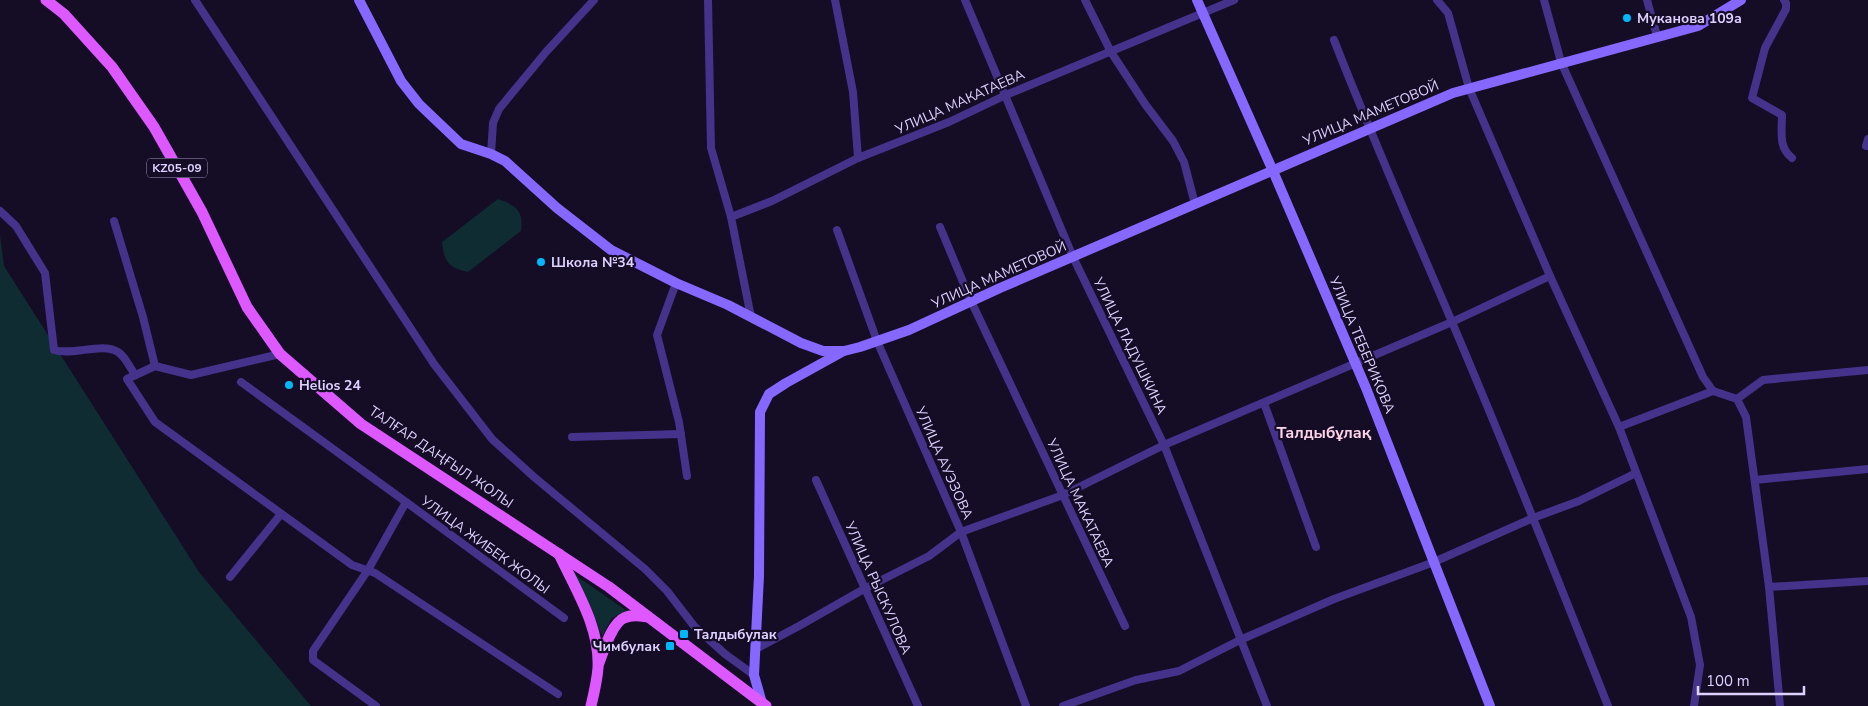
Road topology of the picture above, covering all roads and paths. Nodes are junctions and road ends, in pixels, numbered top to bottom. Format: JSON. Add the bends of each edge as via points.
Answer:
{"nodes":[{"id":1,"x":46,"y":0,"type":"edge"},
{"id":2,"x":195,"y":0,"type":"edge"},
{"id":3,"x":359,"y":0,"type":"edge"},
{"id":4,"x":594,"y":0,"type":"edge"},
{"id":5,"x":708,"y":0,"type":"edge"},
{"id":6,"x":835,"y":0,"type":"edge"},
{"id":7,"x":965,"y":0,"type":"edge"},
{"id":8,"x":1085,"y":0,"type":"edge"},
{"id":9,"x":1197,"y":0,"type":"edge"},
{"id":10,"x":1234,"y":0,"type":"edge"},
{"id":11,"x":1437,"y":0,"type":"edge"},
{"id":12,"x":1544,"y":0,"type":"edge"},
{"id":13,"x":1647,"y":0,"type":"edge"},
{"id":14,"x":1741,"y":0,"type":"edge"},
{"id":15,"x":1784,"y":0,"type":"edge"},
{"id":16,"x":1202,"y":14,"type":"junction"},
{"id":17,"x":1657,"y":36,"type":"junction"},
{"id":18,"x":1334,"y":40,"type":"dead end"},
{"id":19,"x":1112,"y":52,"type":"junction"},
{"id":20,"x":1561,"y":62,"type":"junction"},
{"id":21,"x":1469,"y":88,"type":"junction"},
{"id":22,"x":1006,"y":95,"type":"junction"},
{"id":23,"x":1369,"y":128,"type":"junction"},
{"id":24,"x":491,"y":154,"type":"junction"},
{"id":25,"x":858,"y":158,"type":"junction"},
{"id":26,"x":1792,"y":158,"type":"dead end"},
{"id":27,"x":1273,"y":171,"type":"junction"},
{"id":28,"x":1195,"y":204,"type":"junction"},
{"id":29,"x":0,"y":211,"type":"edge"},
{"id":30,"x":731,"y":217,"type":"junction"},
{"id":31,"x":114,"y":221,"type":"dead end"},
{"id":32,"x":940,"y":227,"type":"dead end"},
{"id":33,"x":838,"y":230,"type":"dead end"},
{"id":34,"x":1073,"y":257,"type":"junction"},
{"id":35,"x":1550,"y":276,"type":"junction"},
{"id":36,"x":676,"y":282,"type":"junction"},
{"id":37,"x":971,"y":301,"type":"junction"},
{"id":38,"x":750,"y":317,"type":"junction"},
{"id":39,"x":1452,"y":322,"type":"junction"},
{"id":40,"x":877,"y":341,"type":"junction"},
{"id":41,"x":844,"y":351,"type":"junction"},
{"id":42,"x":280,"y":354,"type":"junction"},
{"id":43,"x":1356,"y":364,"type":"junction"},
{"id":44,"x":155,"y":366,"type":"junction"},
{"id":45,"x":1868,"y":370,"type":"edge"},
{"id":46,"x":135,"y":375,"type":"junction"},
{"id":47,"x":241,"y":382,"type":"dead end"},
{"id":48,"x":1713,"y":391,"type":"junction"},
{"id":49,"x":1737,"y":399,"type":"junction"},
{"id":50,"x":1264,"y":403,"type":"junction"},
{"id":51,"x":1619,"y":427,"type":"junction"},
{"id":52,"x":681,"y":434,"type":"junction"},
{"id":53,"x":572,"y":437,"type":"dead end"},
{"id":54,"x":1164,"y":445,"type":"junction"},
{"id":55,"x":1868,"y":469,"type":"edge"},
{"id":56,"x":1636,"y":473,"type":"junction"},
{"id":57,"x":686,"y":476,"type":"dead end"},
{"id":58,"x":816,"y":480,"type":"dead end"},
{"id":59,"x":1755,"y":480,"type":"junction"},
{"id":60,"x":1062,"y":495,"type":"junction"},
{"id":61,"x":406,"y":502,"type":"junction"},
{"id":62,"x":281,"y":514,"type":"junction"},
{"id":63,"x":1533,"y":518,"type":"junction"},
{"id":64,"x":961,"y":532,"type":"junction"},
{"id":65,"x":1316,"y":547,"type":"dead end"},
{"id":66,"x":558,"y":553,"type":"junction"},
{"id":67,"x":1434,"y":562,"type":"junction"},
{"id":68,"x":368,"y":570,"type":"junction"},
{"id":69,"x":230,"y":577,"type":"dead end"},
{"id":70,"x":1868,"y":581,"type":"edge"},
{"id":71,"x":1769,"y":587,"type":"junction"},
{"id":72,"x":864,"y":589,"type":"junction"},
{"id":73,"x":650,"y":617,"type":"junction"},
{"id":74,"x":564,"y":618,"type":"dead end"},
{"id":75,"x":1125,"y":626,"type":"dead end"},
{"id":76,"x":1240,"y":640,"type":"junction"},
{"id":77,"x":756,"y":649,"type":"junction"},
{"id":78,"x":598,"y":667,"type":"junction"},
{"id":79,"x":754,"y":675,"type":"junction"},
{"id":80,"x":558,"y":694,"type":"dead end"},
{"id":81,"x":764,"y":704,"type":"edge"},
{"id":82,"x":376,"y":706,"type":"edge"},
{"id":83,"x":590,"y":706,"type":"edge"},
{"id":84,"x":918,"y":706,"type":"edge"},
{"id":85,"x":1026,"y":706,"type":"edge"},
{"id":86,"x":1063,"y":706,"type":"edge"},
{"id":87,"x":1267,"y":706,"type":"edge"},
{"id":88,"x":1490,"y":706,"type":"edge"},
{"id":89,"x":1608,"y":706,"type":"edge"},
{"id":90,"x":1694,"y":706,"type":"edge"},
{"id":91,"x":1780,"y":706,"type":"edge"}],
"edges":[{"from":1,"to":42,"type":"main road","name":"ТАЛҒАР ДАҢҒЫЛ ЖОЛЫ","number":"KZ05-09","via":[[64,14],[112,68],[154,127],[202,212],[247,307]]},
{"from":2,"to":79,"type":"street","via":[[434,364],[492,439],[645,569],[694,626]]},
{"from":3,"to":24,"type":"street","name":"УЛИЦА МАМЕТОВОЙ","via":[[401,81],[418,104],[461,144]]},
{"from":4,"to":24,"type":"street","via":[[499,109],[493,123]]},
{"from":5,"to":30,"type":"street","via":[[711,148]]},
{"from":6,"to":25,"type":"street","via":[[853,92]]},
{"from":7,"to":22,"type":"street","name":"УЛИЦА ЛАДУШКИНА"},
{"from":8,"to":19,"type":"street"},
{"from":9,"to":16,"type":"street","name":"УЛИЦА ТЕБЕРИКОВА"},
{"from":10,"to":16,"type":"street","name":"УЛИЦА МАКАТАЕВА"},
{"from":11,"to":21,"type":"street","via":[[1448,13]]},
{"from":12,"to":20,"type":"street"},
{"from":13,"to":17,"type":"street"},
{"from":14,"to":17,"type":"street","name":"УЛИЦА МАМЕТОВОЙ","via":[[1698,26]]},
{"from":15,"to":26,"type":"street","via":[[1786,8],[1765,48],[1752,98],[1782,115],[1781,140],[1785,153]]},
{"from":16,"to":19,"type":"street","name":"УЛИЦА МАКАТАЕВА"},
{"from":16,"to":27,"type":"street","name":"УЛИЦА ТЕБЕРИКОВА"},
{"from":17,"to":20,"type":"street","name":"УЛИЦА МАМЕТОВОЙ"},
{"from":18,"to":23,"type":"street"},
{"from":19,"to":22,"type":"street","name":"УЛИЦА МАКАТАЕВА"},
{"from":19,"to":28,"type":"street","via":[[1173,141],[1184,162]]},
{"from":20,"to":21,"type":"street","name":"УЛИЦА МАМЕТОВОЙ"},
{"from":20,"to":48,"type":"street","via":[[1703,377]]},
{"from":21,"to":23,"type":"street","name":"УЛИЦА МАМЕТОВОЙ"},
{"from":21,"to":35,"type":"street"},
{"from":22,"to":25,"type":"street","name":"УЛИЦА МАКАТАЕВА","via":[[949,122]]},
{"from":22,"to":34,"type":"street","name":"УЛИЦА ЛАДУШКИНА"},
{"from":23,"to":27,"type":"street","name":"УЛИЦА МАМЕТОВОЙ"},
{"from":23,"to":39,"type":"street"},
{"from":24,"to":36,"type":"street","name":"УЛИЦА МАМЕТОВОЙ","via":[[505,161],[604,245]]},
{"from":25,"to":30,"type":"street","name":"УЛИЦА МАКАТАЕВА","via":[[772,201]]},
{"from":27,"to":28,"type":"street","name":"УЛИЦА МАМЕТОВОЙ"},
{"from":27,"to":43,"type":"street","name":"УЛИЦА ТЕБЕРИКОВА"},
{"from":28,"to":34,"type":"street","name":"УЛИЦА МАМЕТОВОЙ"},
{"from":29,"to":46,"type":"street","via":[[16,226],[45,273],[54,350],[64,353],[106,348],[120,353]]},
{"from":30,"to":38,"type":"street"},
{"from":31,"to":44,"type":"street"},
{"from":32,"to":37,"type":"street","name":"УЛИЦА МАКАТАЕВА"},
{"from":33,"to":40,"type":"street","name":"УЛИЦА АУЭЗОВА"},
{"from":34,"to":37,"type":"street","name":"УЛИЦА МАМЕТОВОЙ"},
{"from":34,"to":54,"type":"street","name":"УЛИЦА ЛАДУШКИНА"},
{"from":35,"to":39,"type":"street"},
{"from":35,"to":51,"type":"street"},
{"from":36,"to":38,"type":"street","name":"УЛИЦА МАМЕТОВОЙ"},
{"from":36,"to":52,"type":"street","via":[[657,335]]},
{"from":37,"to":40,"type":"street","name":"УЛИЦА МАМЕТОВОЙ"},
{"from":37,"to":60,"type":"street","name":"УЛИЦА МАКАТАЕВА"},
{"from":38,"to":41,"type":"street","name":"УЛИЦА МАМЕТОВОЙ","via":[[823,351]]},
{"from":39,"to":43,"type":"street"},
{"from":39,"to":63,"type":"street"},
{"from":40,"to":41,"type":"street","name":"УЛИЦА МАМЕТОВОЙ"},
{"from":40,"to":64,"type":"street","name":"УЛИЦА АУЭЗОВА"},
{"from":41,"to":77,"type":"street","via":[[769,394],[760,412]]},
{"from":42,"to":44,"type":"street","via":[[191,375]]},
{"from":42,"to":66,"type":"main road","name":"ТАЛҒАР ДАҢҒЫЛ ЖОЛЫ","number":"KZ05-09","via":[[361,424]]},
{"from":43,"to":50,"type":"street"},
{"from":43,"to":67,"type":"street","name":"УЛИЦА ТЕБЕРИКОВА"},
{"from":44,"to":46,"type":"street"},
{"from":45,"to":49,"type":"street","via":[[1763,380]]},
{"from":46,"to":62,"type":"street","via":[[127,379],[155,422]]},
{"from":47,"to":61,"type":"street"},
{"from":48,"to":49,"type":"street"},
{"from":48,"to":51,"type":"street"},
{"from":49,"to":59,"type":"street","via":[[1746,417]]},
{"from":50,"to":54,"type":"street"},
{"from":50,"to":65,"type":"street"},
{"from":51,"to":56,"type":"street"},
{"from":52,"to":53,"type":"street"},
{"from":52,"to":57,"type":"street"},
{"from":54,"to":60,"type":"street"},
{"from":54,"to":76,"type":"street","name":"УЛИЦА ЛАДУШКИНА"},
{"from":55,"to":59,"type":"street"},
{"from":56,"to":63,"type":"street"},
{"from":56,"to":90,"type":"street","via":[[1691,617],[1700,666]]},
{"from":58,"to":72,"type":"street","name":"УЛИЦА РЫСКУЛОВА"},
{"from":59,"to":71,"type":"street"},
{"from":60,"to":64,"type":"street"},
{"from":60,"to":75,"type":"street","name":"УЛИЦА МАКАТАЕВА"},
{"from":61,"to":68,"type":"street","name":"УЛИЦА ЖИБЕК ЖОЛЫ"},
{"from":61,"to":74,"type":"street","name":"УЛИЦА ЖИБЕК ЖОЛЫ"},
{"from":62,"to":68,"type":"street","via":[[352,565]]},
{"from":62,"to":69,"type":"street"},
{"from":63,"to":67,"type":"street"},
{"from":63,"to":89,"type":"street"},
{"from":64,"to":72,"type":"street","via":[[929,556]]},
{"from":64,"to":85,"type":"street","name":"УЛИЦА АУЭЗОВА"},
{"from":66,"to":73,"type":"main road","name":"ТАЛҒАР ДАҢҒЫЛ ЖОЛЫ"},
{"from":66,"to":78,"type":"main road","via":[[589,617],[596,641]]},
{"from":67,"to":76,"type":"street","via":[[1334,599]]},
{"from":67,"to":88,"type":"street","name":"УЛИЦА ТЕБЕРИКОВА"},
{"from":68,"to":80,"type":"street"},
{"from":68,"to":82,"type":"street","name":"УЛИЦА ЖИБЕК ЖОЛЫ","via":[[317,643],[313,660]]},
{"from":70,"to":71,"type":"street"},
{"from":71,"to":91,"type":"street"},
{"from":72,"to":77,"type":"street"},
{"from":72,"to":84,"type":"street","name":"УЛИЦА РЫСКУЛОВА"},
{"from":73,"to":78,"type":"main road","via":[[634,615],[623,618],[612,631]]},
{"from":73,"to":81,"type":"main road","name":"ТАЛҒАР ДАҢҒЫЛ ЖОЛЫ"},
{"from":76,"to":86,"type":"street","via":[[1179,670],[1136,680]]},
{"from":76,"to":87,"type":"street","name":"УЛИЦА ЛАДУШКИНА"},
{"from":77,"to":79,"type":"street"},
{"from":78,"to":83,"type":"main road"},
{"from":79,"to":81,"type":"street"}]}
